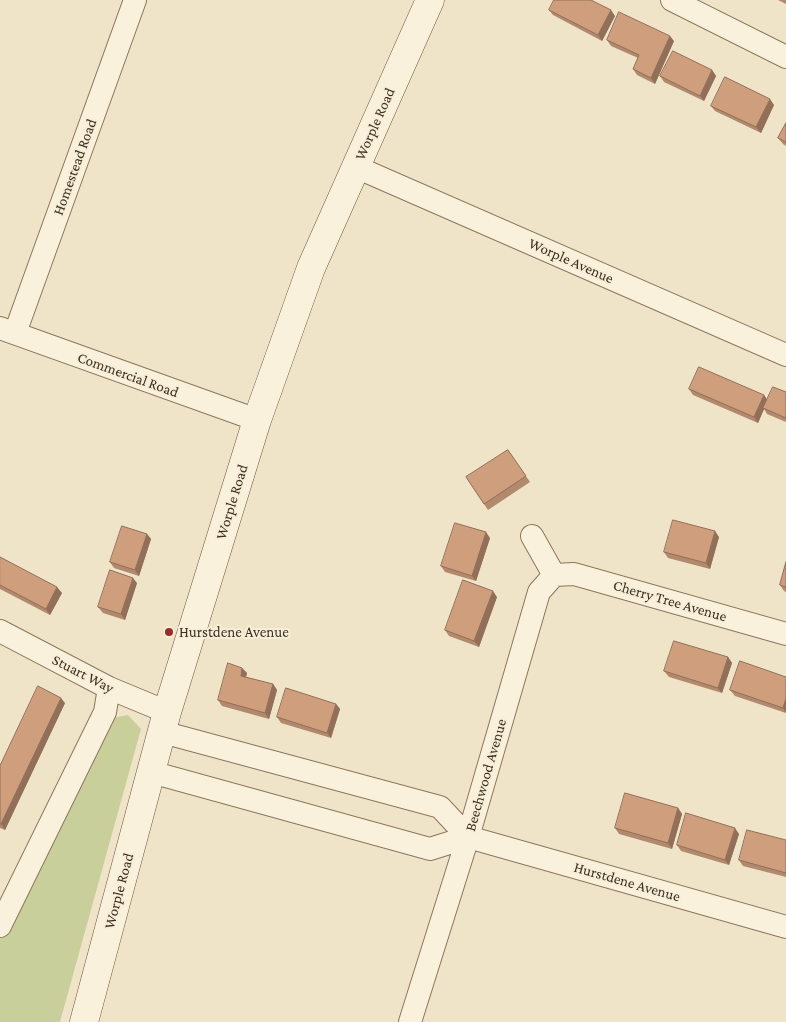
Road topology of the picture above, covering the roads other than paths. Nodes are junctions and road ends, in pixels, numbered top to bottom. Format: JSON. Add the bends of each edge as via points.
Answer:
{"nodes":[{"id":1,"x":135,"y":0,"type":"edge"},
{"id":2,"x":430,"y":0,"type":"edge"},
{"id":3,"x":672,"y":0,"type":"edge"},
{"id":4,"x":786,"y":57,"type":"edge"},
{"id":5,"x":356,"y":167,"type":"junction"},
{"id":6,"x":8,"y":331,"type":"edge"},
{"id":7,"x":786,"y":355,"type":"edge"},
{"id":8,"x":257,"y":420,"type":"junction"},
{"id":9,"x":532,"y":536,"type":"dead end"},
{"id":10,"x":554,"y":575,"type":"junction"},
{"id":11,"x":0,"y":631,"type":"edge"},
{"id":12,"x":786,"y":634,"type":"edge"},
{"id":13,"x":110,"y":688,"type":"junction"},
{"id":14,"x":165,"y":722,"type":"junction"},
{"id":15,"x":151,"y":772,"type":"junction"},
{"id":16,"x":468,"y":838,"type":"junction"},
{"id":17,"x":0,"y":926,"type":"edge"},
{"id":18,"x":786,"y":927,"type":"edge"},
{"id":19,"x":84,"y":1022,"type":"edge"},
{"id":20,"x":410,"y":1022,"type":"edge"}],
"edges":[{"from":1,"to":6,"type":"street","name":"Homestead Road"},
{"from":2,"to":5,"type":"street","name":"Worple Road"},
{"from":3,"to":4,"type":"street"},
{"from":5,"to":7,"type":"street","name":"Worple Avenue"},
{"from":5,"to":8,"type":"street","name":"Worple Road","via":[[311,268]]},
{"from":6,"to":8,"type":"street","name":"Commercial Road"},
{"from":8,"to":14,"type":"street","name":"Worple Road"},
{"from":9,"to":10,"type":"street"},
{"from":10,"to":12,"type":"street","name":"Cherry Tree Avenue","via":[[574,574]]},
{"from":10,"to":16,"type":"street","name":"Beechwood Avenue","via":[[539,592]]},
{"from":11,"to":13,"type":"street","name":"Stuart Way"},
{"from":13,"to":14,"type":"street","name":"Stuart Way"},
{"from":13,"to":17,"type":"street","via":[[105,712]]},
{"from":14,"to":15,"type":"street","name":"Worple Road"},
{"from":14,"to":16,"type":"street","via":[[440,807]]},
{"from":15,"to":16,"type":"street","via":[[430,849]]},
{"from":15,"to":19,"type":"street","name":"Worple Road"},
{"from":16,"to":18,"type":"street","name":"Hurstdene Avenue"},
{"from":16,"to":20,"type":"street","name":"Beechwood Avenue"}]}
